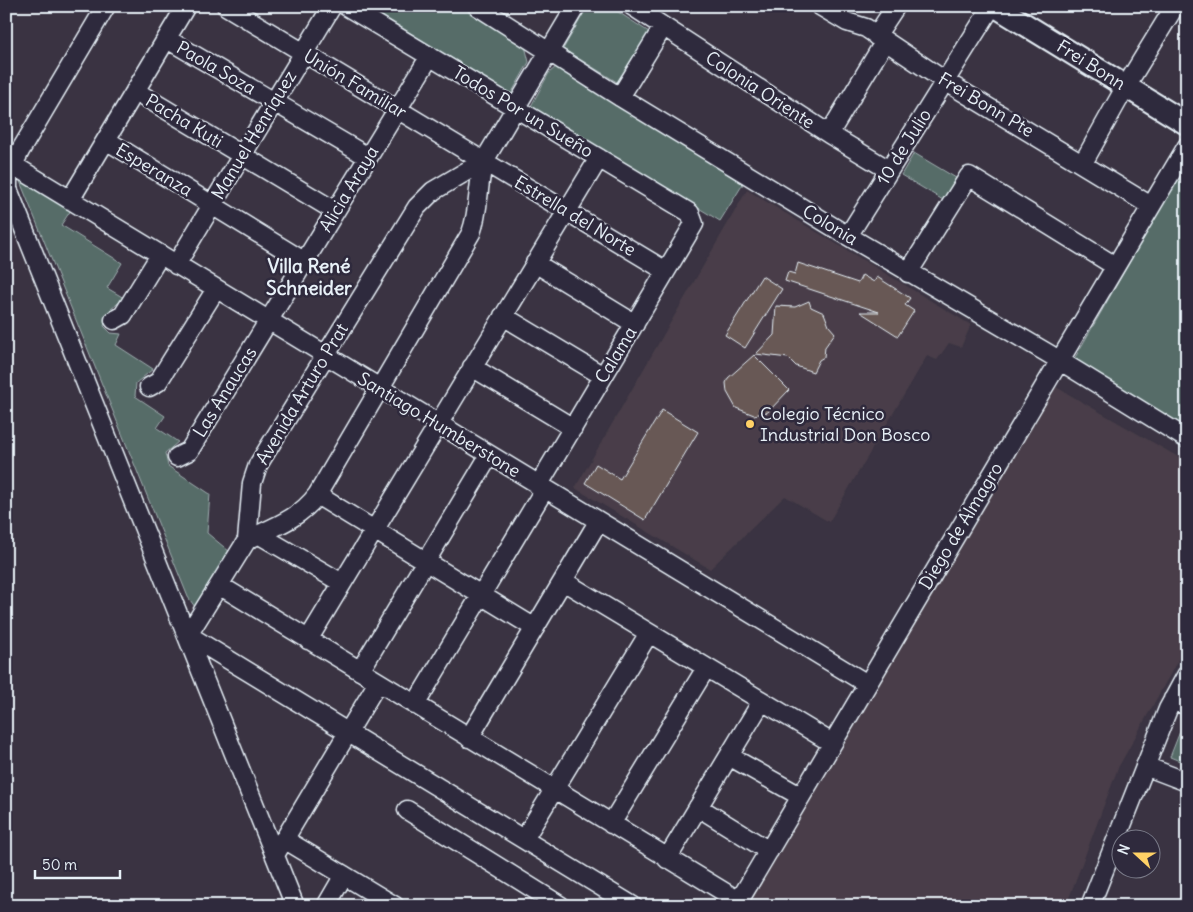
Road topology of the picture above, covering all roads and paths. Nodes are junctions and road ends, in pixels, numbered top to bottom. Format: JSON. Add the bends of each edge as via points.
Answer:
{"nodes":[{"id":1,"x":106,"y":6,"type":"edge"},
{"id":2,"x":186,"y":6,"type":"edge"},
{"id":3,"x":226,"y":6,"type":"edge"},
{"id":4,"x":332,"y":6,"type":"edge"},
{"id":5,"x":346,"y":6,"type":"edge"},
{"id":6,"x":477,"y":6,"type":"edge"},
{"id":7,"x":576,"y":6,"type":"edge"},
{"id":8,"x":632,"y":6,"type":"edge"},
{"id":9,"x":820,"y":6,"type":"edge"},
{"id":10,"x":896,"y":6,"type":"edge"},
{"id":11,"x":994,"y":6,"type":"edge"},
{"id":12,"x":1171,"y":8,"type":"edge"},
{"id":13,"x":663,"y":27,"type":"junction"},
{"id":14,"x":167,"y":39,"type":"junction"},
{"id":15,"x":880,"y":39,"type":"junction"},
{"id":16,"x":548,"y":52,"type":"junction"},
{"id":17,"x":304,"y":53,"type":"junction"},
{"id":18,"x":430,"y":56,"type":"junction"},
{"id":19,"x":945,"y":81,"type":"junction"},
{"id":20,"x":1126,"y":86,"type":"junction"},
{"id":21,"x":135,"y":92,"type":"junction"},
{"id":22,"x":620,"y":97,"type":"junction"},
{"id":23,"x":274,"y":102,"type":"junction"},
{"id":24,"x":515,"y":108,"type":"junction"},
{"id":25,"x":397,"y":109,"type":"junction"},
{"id":26,"x":1187,"y":124,"type":"edge"},
{"id":27,"x":829,"y":134,"type":"junction"},
{"id":28,"x":106,"y":140,"type":"junction"},
{"id":29,"x":1187,"y":146,"type":"edge"},
{"id":30,"x":242,"y":155,"type":"junction"},
{"id":31,"x":368,"y":157,"type":"junction"},
{"id":32,"x":599,"y":158,"type":"junction"},
{"id":33,"x":484,"y":161,"type":"junction"},
{"id":34,"x":1082,"y":163,"type":"junction"},
{"id":35,"x":13,"y":165,"type":"junction"},
{"id":36,"x":889,"y":170,"type":"junction"},
{"id":37,"x":1161,"y":199,"type":"junction"},
{"id":38,"x":70,"y":200,"type":"junction"},
{"id":39,"x":212,"y":205,"type":"junction"},
{"id":40,"x":335,"y":211,"type":"junction"},
{"id":41,"x":567,"y":211,"type":"junction"},
{"id":42,"x":694,"y":224,"type":"joint"},
{"id":43,"x":848,"y":236,"type":"junction"},
{"id":44,"x":160,"y":254,"type":"junction"},
{"id":45,"x":305,"y":262,"type":"junction"},
{"id":46,"x":535,"y":264,"type":"junction"},
{"id":47,"x":176,"y":265,"type":"junction"},
{"id":48,"x":1115,"y":266,"type":"junction"},
{"id":49,"x":666,"y":271,"type":"junction"},
{"id":50,"x":908,"y":273,"type":"junction"},
{"id":51,"x":216,"y":289,"type":"junction"},
{"id":52,"x":503,"y":316,"type":"junction"},
{"id":53,"x":114,"y":320,"type":"dead end"},
{"id":54,"x":269,"y":321,"type":"junction"},
{"id":55,"x":635,"y":324,"type":"junction"},
{"id":56,"x":325,"y":355,"type":"junction"},
{"id":57,"x":1059,"y":360,"type":"junction"},
{"id":58,"x":472,"y":367,"type":"junction"},
{"id":59,"x":603,"y":376,"type":"junction"},
{"id":60,"x":149,"y":387,"type":"dead end"},
{"id":61,"x":378,"y":388,"type":"junction"},
{"id":62,"x":438,"y":424,"type":"junction"},
{"id":63,"x":573,"y":428,"type":"junction"},
{"id":64,"x":1187,"y":439,"type":"edge"},
{"id":65,"x":489,"y":456,"type":"junction"},
{"id":66,"x":177,"y":458,"type":"dead end"},
{"id":67,"x":541,"y":488,"type":"junction"},
{"id":68,"x":317,"y":495,"type":"junction"},
{"id":69,"x":598,"y":522,"type":"junction"},
{"id":70,"x":374,"y":530,"type":"junction"},
{"id":71,"x":253,"y":537,"type":"junction"},
{"id":72,"x":426,"y":562,"type":"junction"},
{"id":73,"x":563,"y":581,"type":"junction"},
{"id":74,"x":342,"y":583,"type":"junction"},
{"id":75,"x":219,"y":585,"type":"junction"},
{"id":76,"x":481,"y":595,"type":"junction"},
{"id":77,"x":535,"y":628,"type":"junction"},
{"id":78,"x":649,"y":633,"type":"junction"},
{"id":79,"x":188,"y":635,"type":"junction"},
{"id":80,"x":308,"y":640,"type":"junction"},
{"id":81,"x":706,"y":668,"type":"junction"},
{"id":82,"x":360,"y":671,"type":"junction"},
{"id":83,"x":1187,"y":674,"type":"edge"},
{"id":84,"x":378,"y":682,"type":"junction"},
{"id":85,"x":867,"y":684,"type":"junction"},
{"id":86,"x":762,"y":702,"type":"junction"},
{"id":87,"x":1180,"y":702,"type":"edge"},
{"id":88,"x":415,"y":705,"type":"junction"},
{"id":89,"x":348,"y":732,"type":"junction"},
{"id":90,"x":469,"y":738,"type":"junction"},
{"id":91,"x":832,"y":743,"type":"junction"},
{"id":92,"x":729,"y":756,"type":"junction"},
{"id":93,"x":1145,"y":766,"type":"junction"},
{"id":94,"x":1187,"y":782,"type":"edge"},
{"id":95,"x":554,"y":790,"type":"junction"},
{"id":96,"x":800,"y":796,"type":"junction"},
{"id":97,"x":698,"y":808,"type":"junction"},
{"id":98,"x":407,"y":810,"type":"dead end"},
{"id":99,"x":611,"y":824,"type":"junction"},
{"id":100,"x":284,"y":839,"type":"junction"},
{"id":101,"x":524,"y":839,"type":"junction"},
{"id":102,"x":769,"y":851,"type":"junction"},
{"id":103,"x":275,"y":855,"type":"junction"},
{"id":104,"x":667,"y":859,"type":"junction"},
{"id":105,"x":344,"y":875,"type":"junction"},
{"id":106,"x":738,"y":904,"type":"edge"},
{"id":107,"x":295,"y":906,"type":"edge"},
{"id":108,"x":326,"y":906,"type":"edge"},
{"id":109,"x":395,"y":906,"type":"edge"},
{"id":110,"x":561,"y":906,"type":"edge"},
{"id":111,"x":633,"y":906,"type":"edge"},
{"id":112,"x":1090,"y":906,"type":"edge"}],
"edges":[{"from":1,"to":35,"type":"street"},
{"from":2,"to":14,"type":"street"},
{"from":3,"to":17,"type":"street","name":"Unión Familiar"},
{"from":4,"to":17,"type":"street","name":"Manuel Henríquez"},
{"from":5,"to":18,"type":"street","name":"Todos Por un Sueño"},
{"from":6,"to":16,"type":"street","name":"Colonia"},
{"from":7,"to":16,"type":"street","name":"Avenida Arturo Prat"},
{"from":8,"to":13,"type":"street","name":"Colonia Oriente"},
{"from":9,"to":15,"type":"street","name":"Frei Bonn Pte","via":[[847,22],[866,28]]},
{"from":10,"to":15,"type":"street"},
{"from":11,"to":19,"type":"street","name":"10 de Julio"},
{"from":11,"to":20,"type":"main road","name":"Frei Bonn"},
{"from":12,"to":20,"type":"street"},
{"from":13,"to":22,"type":"street"},
{"from":13,"to":27,"type":"street","name":"Colonia Oriente"},
{"from":14,"to":21,"type":"street"},
{"from":14,"to":23,"type":"street","name":"Paola Soza"},
{"from":15,"to":19,"type":"street","name":"Frei Bonn Pte"},
{"from":15,"to":27,"type":"street"},
{"from":16,"to":22,"type":"street","name":"Colonia"},
{"from":16,"to":24,"type":"street","name":"Avenida Arturo Prat"},
{"from":17,"to":23,"type":"street","name":"Manuel Henríquez"},
{"from":17,"to":25,"type":"street","name":"Unión Familiar"},
{"from":18,"to":24,"type":"street","name":"Todos Por un Sueño"},
{"from":18,"to":25,"type":"street","name":"Alicia Araya"},
{"from":19,"to":34,"type":"street","name":"Frei Bonn Pte"},
{"from":19,"to":36,"type":"street","name":"10 de Julio"},
{"from":20,"to":26,"type":"main road","name":"Frei Bonn"},
{"from":20,"to":34,"type":"street"},
{"from":21,"to":28,"type":"street"},
{"from":21,"to":30,"type":"street","name":"Pacha Kuti"},
{"from":22,"to":43,"type":"street","name":"Colonia"},
{"from":23,"to":30,"type":"street","name":"Manuel Henríquez"},
{"from":23,"to":31,"type":"street","name":"Paola Soza"},
{"from":24,"to":32,"type":"street","name":"Todos Por un Sueño"},
{"from":24,"to":33,"type":"street","name":"Avenida Arturo Prat"},
{"from":25,"to":31,"type":"street","name":"Alicia Araya"},
{"from":25,"to":33,"type":"street","name":"Unión Familiar"},
{"from":27,"to":36,"type":"street","name":"Colonia Oriente"},
{"from":28,"to":38,"type":"street"},
{"from":28,"to":39,"type":"street","name":"Esperanza"},
{"from":29,"to":37,"type":"street","name":"Diego de Almagro"},
{"from":30,"to":39,"type":"street","name":"Manuel Henríquez"},
{"from":30,"to":40,"type":"street","name":"Pacha Kuti"},
{"from":31,"to":40,"type":"street","name":"Alicia Araya"},
{"from":32,"to":41,"type":"street"},
{"from":32,"to":42,"type":"street","name":"Todos Por un Sueño","via":[[690,213]]},
{"from":33,"to":41,"type":"street","name":"Estrella del Norte"},
{"from":33,"to":56,"type":"street","name":"Avenida Arturo Prat","via":[[433,191],[417,207]]},
{"from":33,"to":61,"type":"street","name":"Avenida Arturo Prat","via":[[478,216],[471,233]]},
{"from":34,"to":37,"type":"street","name":"Frei Bonn Pte"},
{"from":35,"to":38,"type":"street","name":"Santiago Humberstone"},
{"from":35,"to":79,"type":"street","via":[[8,175],[8,189]]},
{"from":36,"to":43,"type":"street","name":"10 de Julio"},
{"from":37,"to":48,"type":"street","name":"Diego de Almagro"},
{"from":38,"to":44,"type":"street","name":"Santiago Humberstone"},
{"from":39,"to":45,"type":"street","name":"Esperanza"},
{"from":39,"to":47,"type":"street","name":"Manuel Henríquez"},
{"from":40,"to":45,"type":"street","name":"Alicia Araya"},
{"from":41,"to":46,"type":"street"},
{"from":41,"to":49,"type":"street","name":"Estrella del Norte"},
{"from":42,"to":49,"type":"street","name":"Calama"},
{"from":43,"to":50,"type":"street","name":"Colonia"},
{"from":44,"to":47,"type":"street","name":"Santiago Humberstone"},
{"from":44,"to":53,"type":"street","via":[[123,315]]},
{"from":45,"to":54,"type":"street","name":"Alicia Araya"},
{"from":46,"to":52,"type":"street"},
{"from":46,"to":55,"type":"street"},
{"from":47,"to":51,"type":"street","name":"Santiago Humberstone"},
{"from":48,"to":50,"type":"street","via":[[969,176]]},
{"from":48,"to":57,"type":"street","name":"Diego de Almagro","via":[[1077,347]]},
{"from":49,"to":55,"type":"street","name":"Calama"},
{"from":50,"to":57,"type":"street","name":"Colonia"},
{"from":51,"to":54,"type":"street","name":"Santiago Humberstone"},
{"from":51,"to":60,"type":"street","via":[[158,382]]},
{"from":52,"to":58,"type":"street"},
{"from":52,"to":59,"type":"street"},
{"from":54,"to":56,"type":"street","name":"Santiago Humberstone"},
{"from":54,"to":66,"type":"street","name":"Las Anaucas","via":[[189,451]]},
{"from":55,"to":59,"type":"street","name":"Calama"},
{"from":56,"to":61,"type":"street","name":"Santiago Humberstone"},
{"from":56,"to":71,"type":"street","name":"Avenida Arturo Prat","via":[[258,466],[252,483]]},
{"from":57,"to":64,"type":"street","name":"Colonia"},
{"from":57,"to":85,"type":"street","name":"Diego de Almagro"},
{"from":58,"to":62,"type":"street"},
{"from":58,"to":63,"type":"street"},
{"from":59,"to":63,"type":"street","name":"Calama"},
{"from":61,"to":62,"type":"street","name":"Santiago Humberstone"},
{"from":61,"to":68,"type":"street","name":"Avenida Arturo Prat"},
{"from":62,"to":65,"type":"street","name":"Santiago Humberstone"},
{"from":62,"to":70,"type":"street"},
{"from":63,"to":67,"type":"street","name":"Calama"},
{"from":65,"to":67,"type":"street","name":"Santiago Humberstone"},
{"from":65,"to":72,"type":"street"},
{"from":67,"to":69,"type":"street","name":"Santiago Humberstone"},
{"from":67,"to":76,"type":"street","name":"Calama"},
{"from":68,"to":70,"type":"street"},
{"from":68,"to":71,"type":"street","name":"Avenida Arturo Prat","via":[[293,519]]},
{"from":69,"to":73,"type":"street"},
{"from":69,"to":85,"type":"street","name":"Santiago Humberstone"},
{"from":70,"to":72,"type":"street"},
{"from":70,"to":74,"type":"street"},
{"from":71,"to":74,"type":"street"},
{"from":71,"to":75,"type":"street","name":"Avenida Arturo Prat"},
{"from":72,"to":76,"type":"street"},
{"from":72,"to":82,"type":"street"},
{"from":73,"to":77,"type":"street"},
{"from":73,"to":78,"type":"street"},
{"from":74,"to":80,"type":"street"},
{"from":75,"to":79,"type":"street","name":"Avenida Arturo Prat"},
{"from":75,"to":80,"type":"street"},
{"from":76,"to":77,"type":"street"},
{"from":76,"to":88,"type":"street","name":"Calama"},
{"from":77,"to":90,"type":"street"},
{"from":78,"to":81,"type":"street"},
{"from":78,"to":95,"type":"street"},
{"from":79,"to":89,"type":"street"},
{"from":79,"to":103,"type":"street"},
{"from":80,"to":82,"type":"street"},
{"from":81,"to":86,"type":"street"},
{"from":81,"to":99,"type":"street"},
{"from":82,"to":84,"type":"street"},
{"from":83,"to":87,"type":"street"},
{"from":84,"to":88,"type":"street"},
{"from":84,"to":89,"type":"street"},
{"from":85,"to":91,"type":"street","name":"Diego de Almagro"},
{"from":86,"to":91,"type":"street"},
{"from":86,"to":92,"type":"street"},
{"from":87,"to":93,"type":"street"},
{"from":88,"to":90,"type":"street"},
{"from":89,"to":100,"type":"street"},
{"from":89,"to":101,"type":"street"},
{"from":90,"to":95,"type":"street"},
{"from":91,"to":96,"type":"street","name":"Diego de Almagro"},
{"from":92,"to":96,"type":"street"},
{"from":92,"to":97,"type":"street"},
{"from":93,"to":94,"type":"street"},
{"from":93,"to":112,"type":"street"},
{"from":95,"to":99,"type":"street"},
{"from":95,"to":101,"type":"street"},
{"from":96,"to":102,"type":"street","name":"Diego de Almagro"},
{"from":97,"to":102,"type":"street"},
{"from":97,"to":104,"type":"street"},
{"from":98,"to":110,"type":"street"},
{"from":99,"to":104,"type":"street"},
{"from":100,"to":103,"type":"street"},
{"from":100,"to":105,"type":"street"},
{"from":101,"to":111,"type":"street"},
{"from":102,"to":106,"type":"street","name":"Diego de Almagro"},
{"from":103,"to":107,"type":"street"},
{"from":104,"to":106,"type":"street"},
{"from":105,"to":108,"type":"street"},
{"from":105,"to":109,"type":"street"}]}
